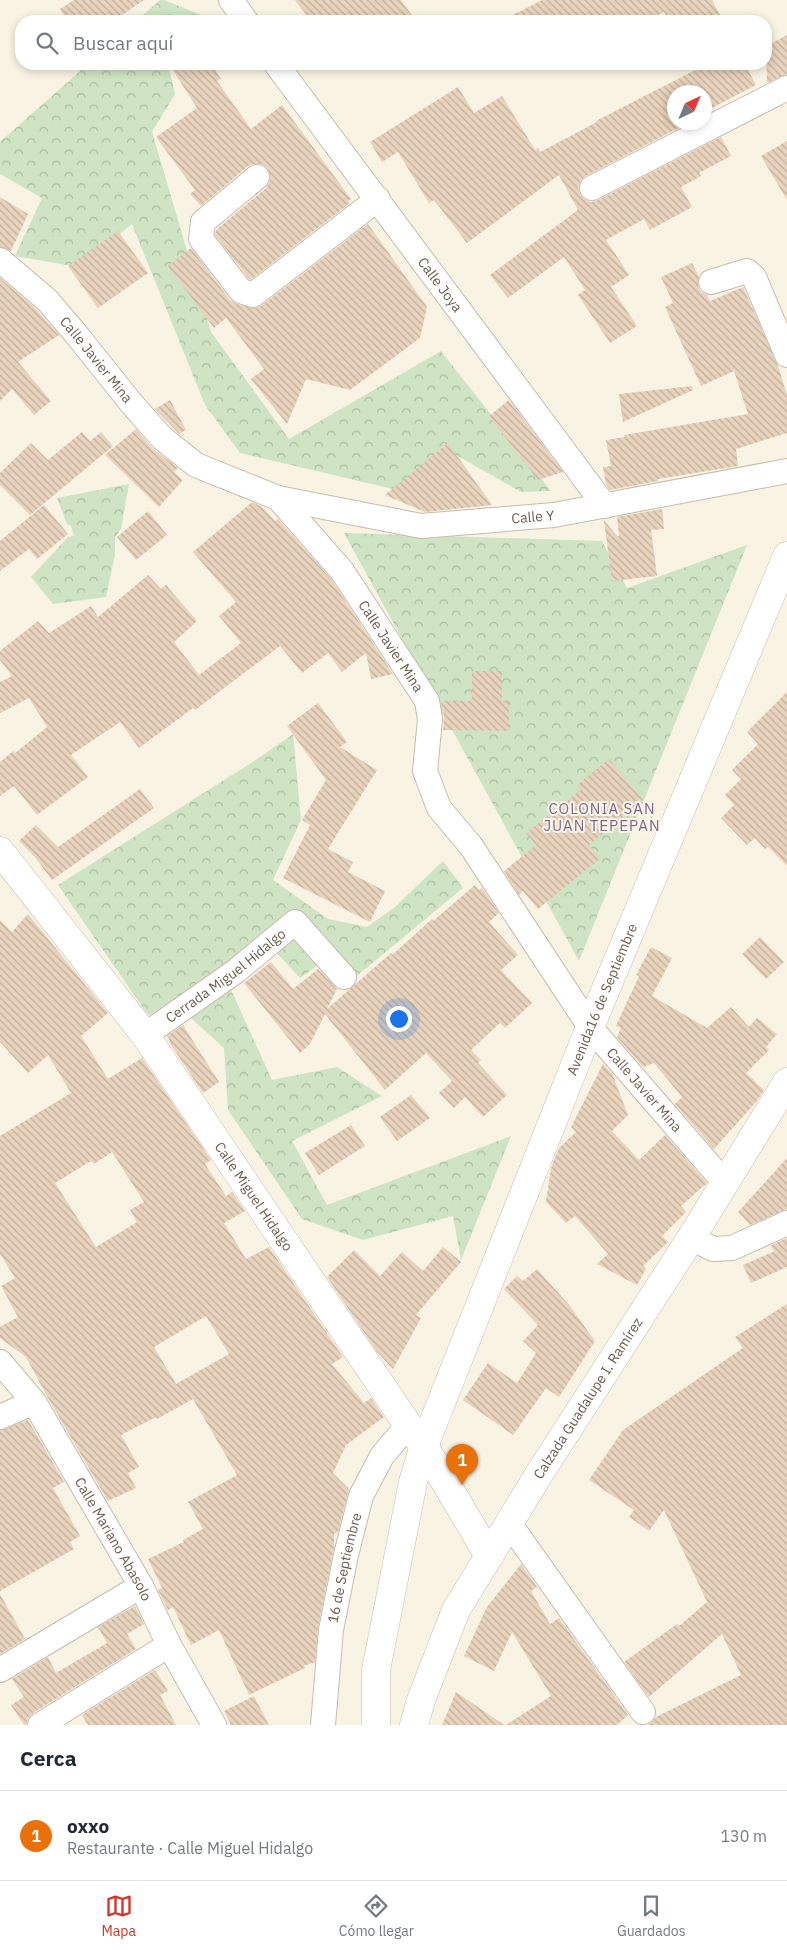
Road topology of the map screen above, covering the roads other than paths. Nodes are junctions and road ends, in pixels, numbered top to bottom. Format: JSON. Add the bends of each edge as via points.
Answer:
{"nodes":[{"id":1,"x":232,"y":0,"type":"edge"},
{"id":2,"x":242,"y":15,"type":"edge"},
{"id":3,"x":281,"y":70,"type":"edge"},
{"id":4,"x":787,"y":88,"type":"edge"},
{"id":5,"x":257,"y":177,"type":"dead end"},
{"id":6,"x":592,"y":188,"type":"dead end"},
{"id":7,"x":378,"y":199,"type":"junction"},
{"id":8,"x":0,"y":260,"type":"edge"},
{"id":9,"x":711,"y":282,"type":"dead end"},
{"id":10,"x":787,"y":355,"type":"edge"},
{"id":11,"x":787,"y":471,"type":"edge"},
{"id":12,"x":278,"y":498,"type":"junction"},
{"id":13,"x":605,"y":506,"type":"junction"},
{"id":14,"x":787,"y":556,"type":"edge"},
{"id":15,"x":0,"y":851,"type":"edge"},
{"id":16,"x":344,"y":977,"type":"dead end"},
{"id":17,"x":590,"y":1027,"type":"junction"},
{"id":18,"x":145,"y":1035,"type":"junction"},
{"id":19,"x":787,"y":1082,"type":"edge"},
{"id":20,"x":725,"y":1183,"type":"junction"},
{"id":21,"x":787,"y":1223,"type":"edge"},
{"id":22,"x":691,"y":1238,"type":"junction"},
{"id":23,"x":0,"y":1362,"type":"edge"},
{"id":24,"x":34,"y":1402,"type":"junction"},
{"id":25,"x":0,"y":1417,"type":"edge"},
{"id":26,"x":416,"y":1436,"type":"junction"},
{"id":27,"x":509,"y":1523,"type":"junction"},
{"id":28,"x":489,"y":1556,"type":"junction"},
{"id":29,"x":141,"y":1586,"type":"junction"},
{"id":30,"x":169,"y":1645,"type":"junction"},
{"id":31,"x":0,"y":1670,"type":"edge"},
{"id":32,"x":643,"y":1712,"type":"dead end"},
{"id":33,"x":40,"y":1725,"type":"edge"},
{"id":34,"x":214,"y":1725,"type":"edge"},
{"id":35,"x":324,"y":1725,"type":"edge"},
{"id":36,"x":376,"y":1725,"type":"edge"},
{"id":37,"x":414,"y":1725,"type":"edge"}],
"edges":[{"from":1,"to":2,"type":"street"},
{"from":3,"to":7,"type":"street","name":"Calle Joya"},
{"from":4,"to":6,"type":"street"},
{"from":5,"to":7,"type":"street","via":[[203,222],[201,239],[241,291],[253,295]]},
{"from":7,"to":13,"type":"street","name":"Calle Joya"},
{"from":8,"to":12,"type":"street","name":"Calle Javier Mina","via":[[46,300],[162,438],[196,465]]},
{"from":9,"to":10,"type":"street","via":[[747,271],[754,277]]},
{"from":11,"to":13,"type":"street","name":"Calle Y"},
{"from":12,"to":13,"type":"street","name":"Calle Y","via":[[421,526],[554,515]]},
{"from":12,"to":17,"type":"street","name":"Calle Javier Mina","via":[[342,571],[428,701],[430,720],[425,772],[439,808],[471,846]]},
{"from":14,"to":17,"type":"main road","name":"Avenida16 de Septiembre"},
{"from":15,"to":18,"type":"main road","name":"Calle Miguel Hidalgo"},
{"from":16,"to":18,"type":"street","name":"Cerrada Miguel Hidalgo","via":[[295,922],[236,971]]},
{"from":17,"to":20,"type":"street","name":"Calle Javier Mina"},
{"from":17,"to":26,"type":"main road","name":"Avenida16 de Septiembre"},
{"from":18,"to":26,"type":"main road","name":"Calle Miguel Hidalgo"},
{"from":19,"to":20,"type":"main road","name":"Calzada Guadalupe I. Ramírez"},
{"from":20,"to":22,"type":"main road","name":"Calzada Guadalupe I. Ramírez"},
{"from":21,"to":22,"type":"street","via":[[732,1248],[713,1250]]},
{"from":22,"to":27,"type":"main road","name":"Calzada Guadalupe I. Ramírez"},
{"from":23,"to":24,"type":"street","name":"Calle Mariano Abasolo"},
{"from":24,"to":25,"type":"street"},
{"from":24,"to":29,"type":"street","name":"Calle Mariano Abasolo"},
{"from":26,"to":28,"type":"main road","name":"Calle Miguel Hidalgo"},
{"from":26,"to":35,"type":"street","name":"16 de Septiembre","via":[[382,1456],[361,1496],[331,1630]]},
{"from":26,"to":36,"type":"main road","via":[[413,1482],[376,1670]]},
{"from":27,"to":28,"type":"main road","name":"Calzada Guadalupe I. Ramírez"},
{"from":27,"to":32,"type":"street"},
{"from":28,"to":37,"type":"main road","name":"Calzada Guadalupe I. Ramírez","via":[[456,1610]]},
{"from":29,"to":30,"type":"street","name":"Calle Mariano Abasolo"},
{"from":29,"to":31,"type":"street"},
{"from":30,"to":33,"type":"street"},
{"from":30,"to":34,"type":"street","name":"Calle Mariano Abasolo"}]}
